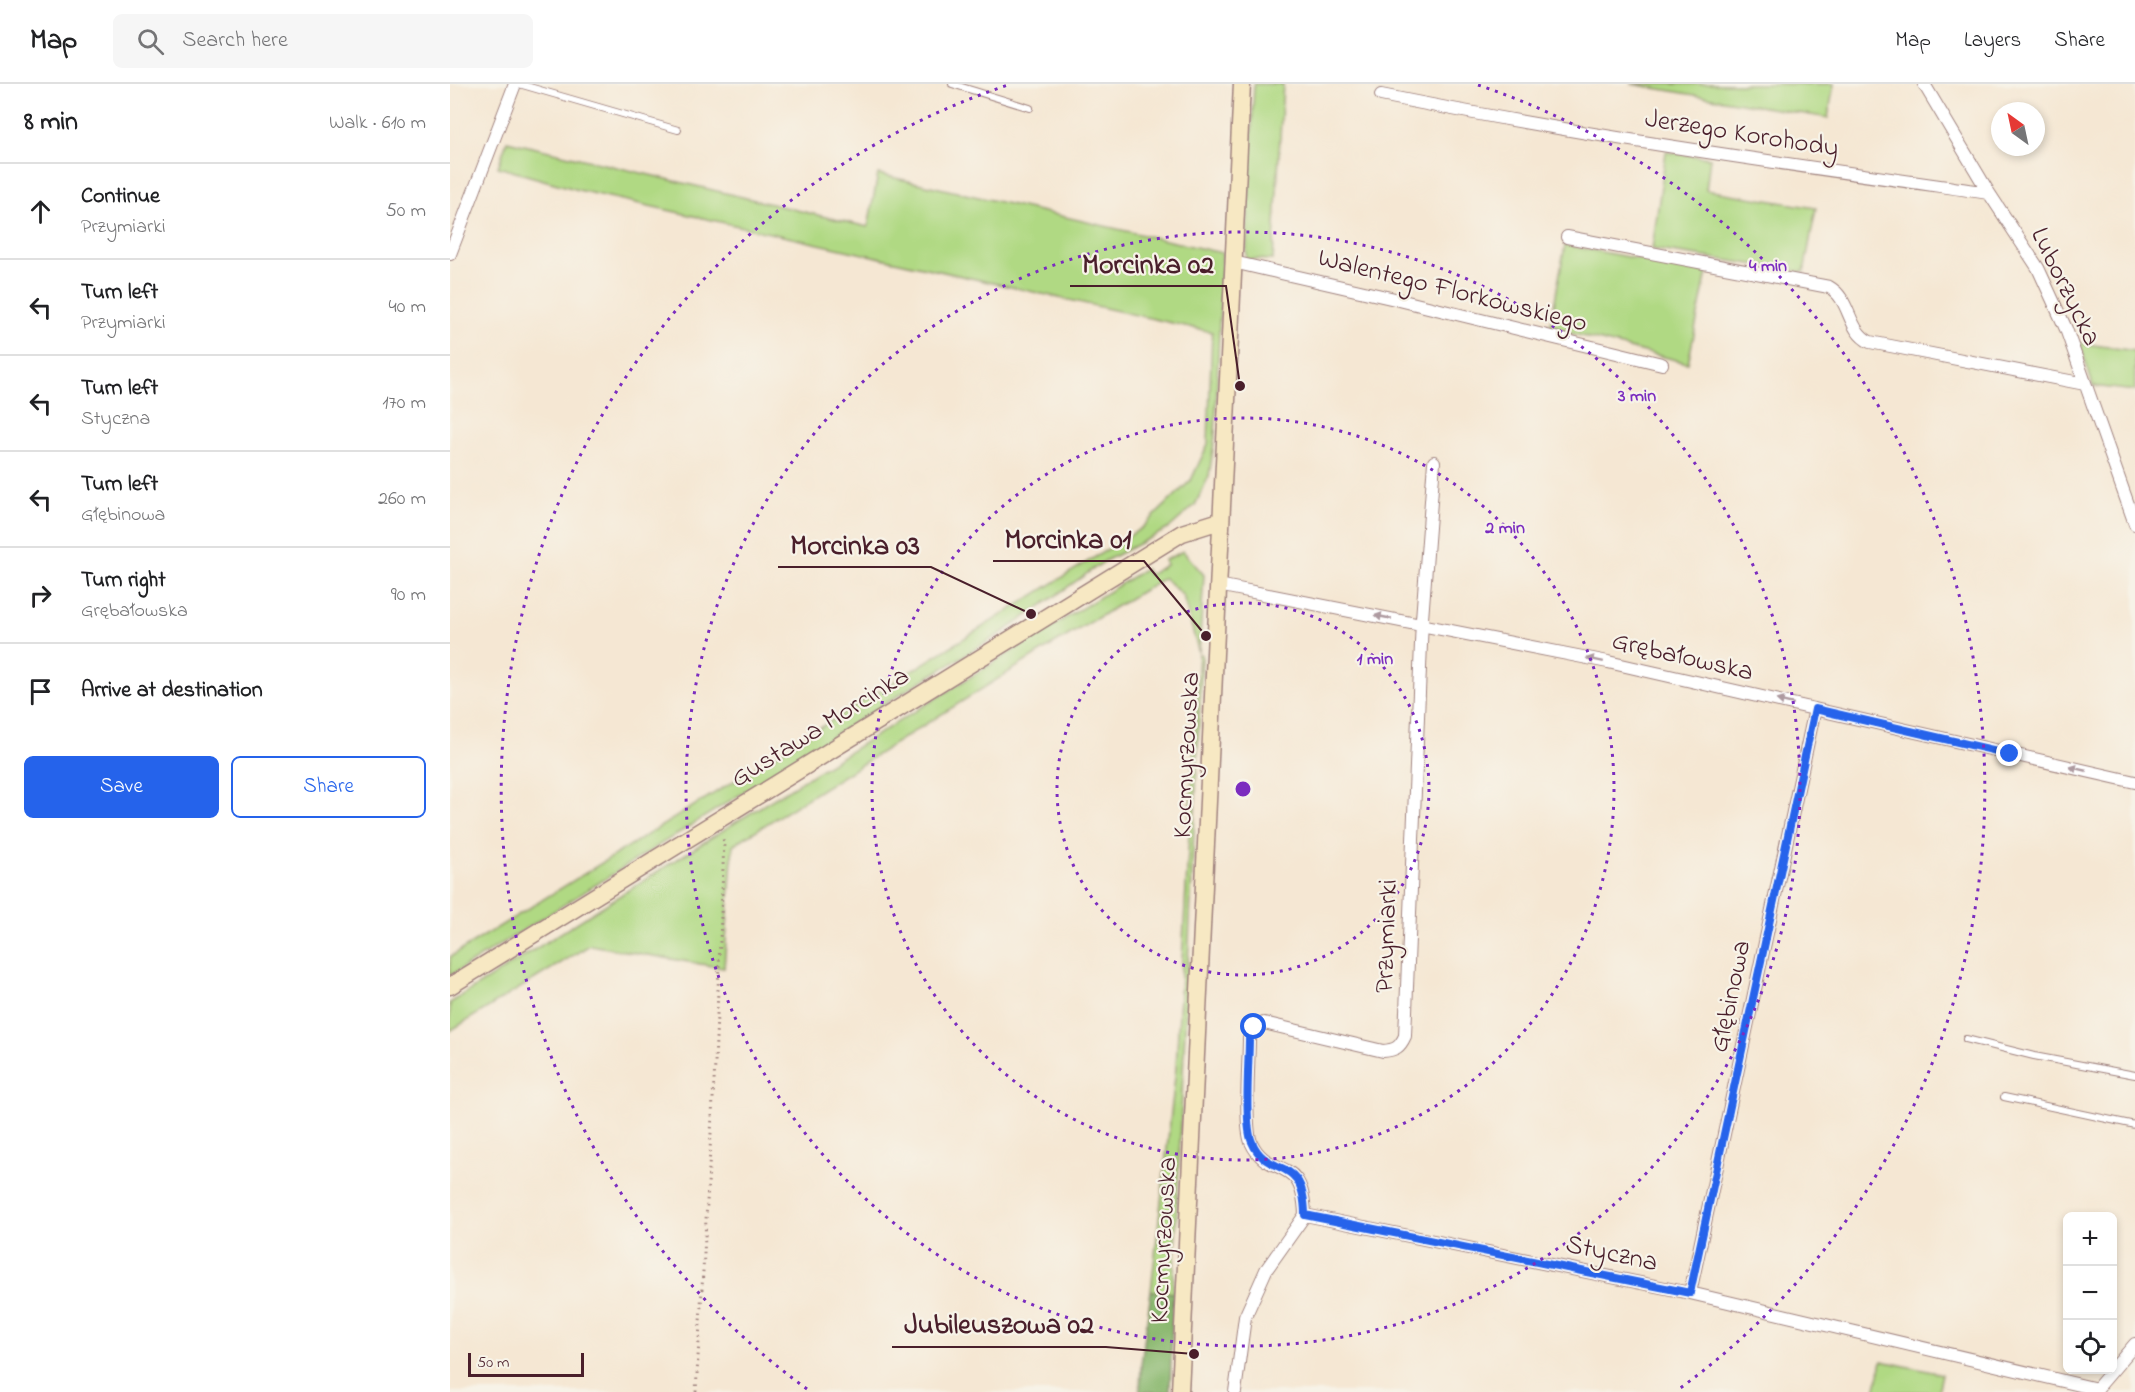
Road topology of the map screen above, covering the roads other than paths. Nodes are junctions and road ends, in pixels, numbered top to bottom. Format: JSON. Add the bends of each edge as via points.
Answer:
{"nodes":[{"id":1,"x":517,"y":84,"type":"edge"},
{"id":2,"x":952,"y":84,"type":"edge"},
{"id":3,"x":1242,"y":84,"type":"edge"},
{"id":4,"x":1924,"y":84,"type":"edge"},
{"id":5,"x":1381,"y":95,"type":"dead end"},
{"id":6,"x":1030,"y":108,"type":"dead end"},
{"id":7,"x":678,"y":130,"type":"dead end"},
{"id":8,"x":1989,"y":193,"type":"junction"},
{"id":9,"x":453,"y":234,"type":"edge"},
{"id":10,"x":1567,"y":237,"type":"dead end"},
{"id":11,"x":450,"y":254,"type":"edge"},
{"id":12,"x":1233,"y":262,"type":"junction"},
{"id":13,"x":1662,"y":364,"type":"dead end"},
{"id":14,"x":2085,"y":384,"type":"junction"},
{"id":15,"x":1434,"y":462,"type":"dead end"},
{"id":16,"x":2129,"y":491,"type":"edge"},
{"id":17,"x":1220,"y":521,"type":"junction"},
{"id":18,"x":2135,"y":524,"type":"edge"},
{"id":19,"x":1218,"y":585,"type":"junction"},
{"id":20,"x":1422,"y":624,"type":"junction"},
{"id":21,"x":1815,"y":709,"type":"junction"},
{"id":22,"x":2135,"y":782,"type":"edge"},
{"id":23,"x":450,"y":986,"type":"edge"},
{"id":24,"x":1966,"y":1039,"type":"dead end"},
{"id":25,"x":2135,"y":1075,"type":"edge"},
{"id":26,"x":2004,"y":1097,"type":"dead end"},
{"id":27,"x":2135,"y":1125,"type":"edge"},
{"id":28,"x":1305,"y":1215,"type":"junction"},
{"id":29,"x":1690,"y":1293,"type":"junction"},
{"id":30,"x":2135,"y":1344,"type":"edge"},
{"id":31,"x":2095,"y":1390,"type":"edge"},
{"id":32,"x":1180,"y":1392,"type":"edge"},
{"id":33,"x":1235,"y":1392,"type":"edge"}],
"edges":[{"from":1,"to":7,"type":"lane"},
{"from":1,"to":9,"type":"street"},
{"from":2,"to":6,"type":"lane"},
{"from":3,"to":12,"type":"main road","name":"Kocmyrzowska"},
{"from":4,"to":8,"type":"street","name":"Luborzycka"},
{"from":5,"to":8,"type":"street","name":"Jerzego Korohody","via":[[1723,154]]},
{"from":8,"to":14,"type":"street","name":"Luborzycka","via":[[2038,268],[2066,329]]},
{"from":9,"to":11,"type":"street"},
{"from":10,"to":14,"type":"street","via":[[1824,285],[1836,291],[1856,330],[1870,342]]},
{"from":12,"to":13,"type":"street","name":"Walentego Florkowskiego"},
{"from":12,"to":17,"type":"main road","name":"Kocmyrzowska"},
{"from":14,"to":16,"type":"street","name":"Luborzycka"},
{"from":15,"to":20,"type":"street","name":"Przymiarki"},
{"from":16,"to":18,"type":"street","name":"Luborzycka"},
{"from":17,"to":19,"type":"main road","name":"Kocmyrzowska"},
{"from":17,"to":23,"type":"main road","name":"Gustawa Morcinka","via":[[1182,533]]},
{"from":20,"to":19,"type":"street","name":"Grębałowska","one_way":true},
{"from":19,"to":32,"type":"main road","name":"Kocmyrzowska"},
{"from":21,"to":20,"type":"street","name":"Grębałowska","one_way":true},
{"from":20,"to":28,"type":"street","name":"Przymiarki","via":[[1405,1036],[1394,1050],[1383,1051],[1264,1023],[1254,1027],[1249,1039],[1251,1142],[1266,1160],[1299,1181],[1305,1194]]},
{"from":22,"to":21,"type":"street","name":"Grębałowska","one_way":true},
{"from":21,"to":29,"type":"street","name":"Głębinowa"},
{"from":24,"to":25,"type":"lane"},
{"from":26,"to":27,"type":"lane"},
{"from":28,"to":29,"type":"street","name":"Styczna"},
{"from":28,"to":33,"type":"street","via":[[1266,1270],[1245,1317]]},
{"from":29,"to":31,"type":"street","name":"Styczna"},
{"from":30,"to":31,"type":"street"}]}
